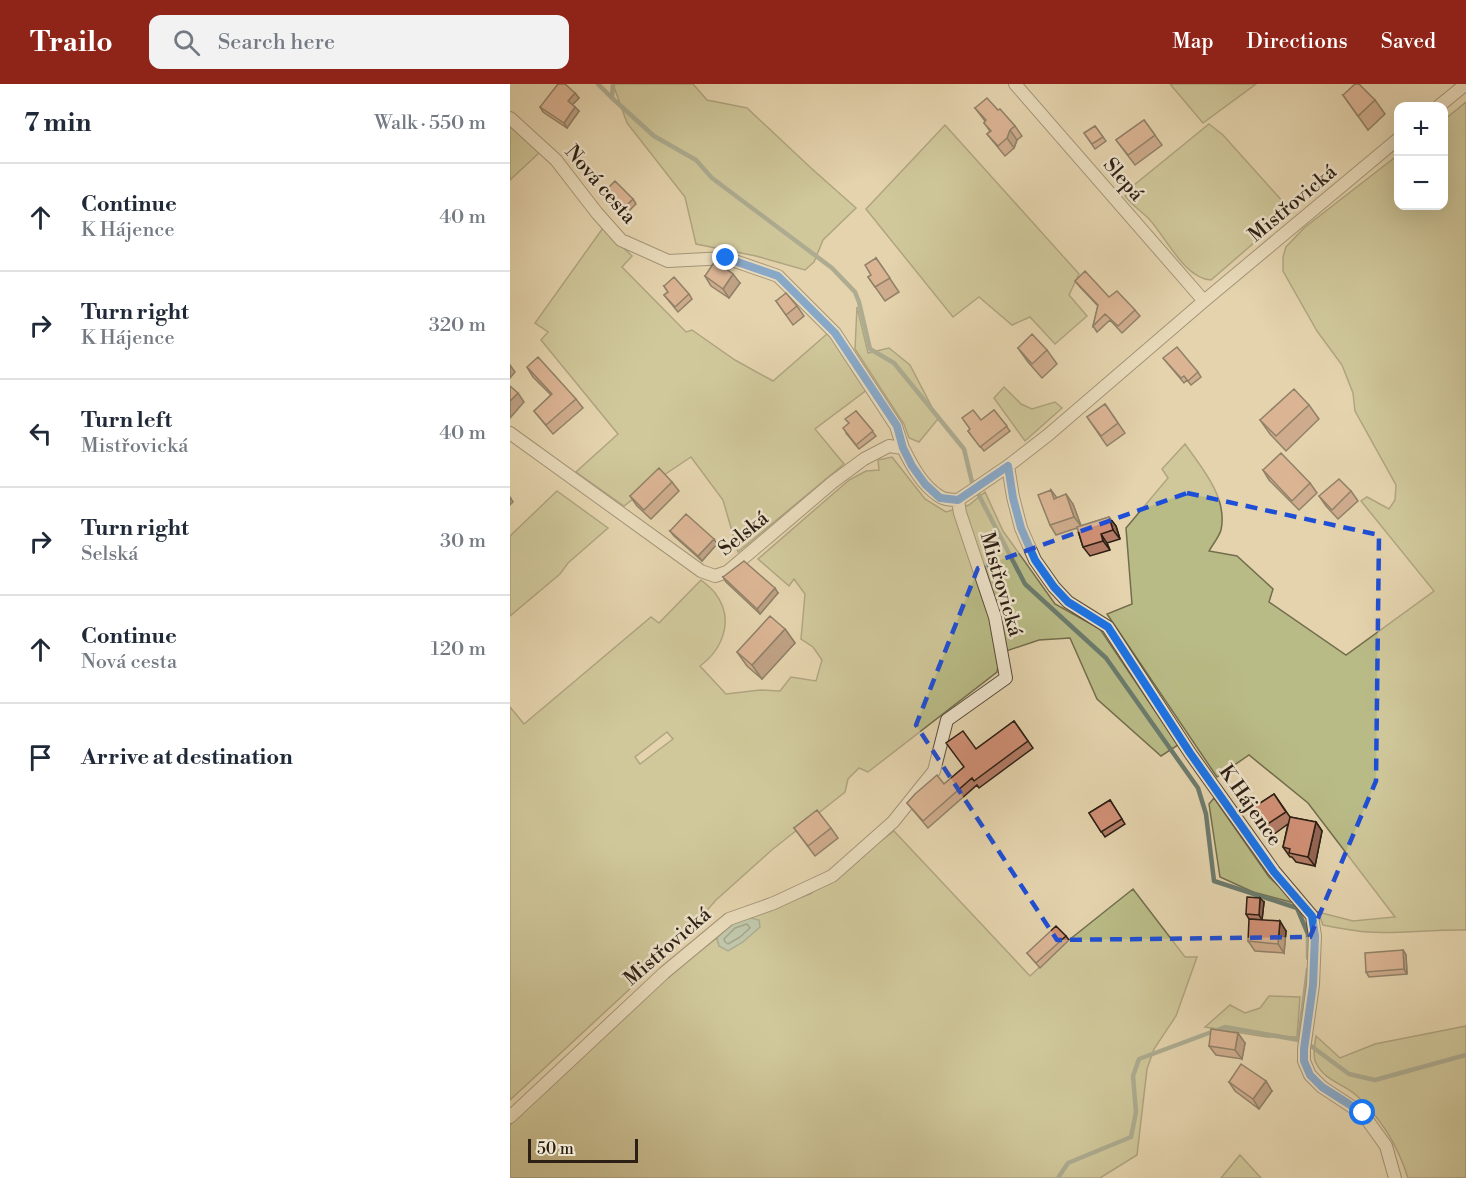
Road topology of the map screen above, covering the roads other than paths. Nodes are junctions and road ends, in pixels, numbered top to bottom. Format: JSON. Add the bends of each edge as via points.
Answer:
{"nodes":[{"id":1,"x":1015,"y":84,"type":"edge"},
{"id":2,"x":1466,"y":84,"type":"edge"},
{"id":3,"x":1444,"y":102,"type":"edge"},
{"id":4,"x":510,"y":118,"type":"edge"},
{"id":5,"x":1394,"y":142,"type":"edge"},
{"id":6,"x":1204,"y":301,"type":"junction"},
{"id":7,"x":510,"y":433,"type":"edge"},
{"id":8,"x":903,"y":448,"type":"junction"},
{"id":9,"x":1008,"y":466,"type":"junction"},
{"id":10,"x":963,"y":497,"type":"junction"},
{"id":11,"x":510,"y":1117,"type":"edge"},
{"id":12,"x":1395,"y":1178,"type":"edge"}],
"edges":[{"from":1,"to":6,"type":"street","name":"Slepá"},
{"from":2,"to":3,"type":"street"},
{"from":4,"to":8,"type":"street","name":"Nová cesta","via":[[556,160],[621,240],[668,261],[726,258],[778,276],[835,333],[897,426]]},
{"from":5,"to":6,"type":"street","name":"Mistřovická"},
{"from":6,"to":9,"type":"street","name":"Mistřovická"},
{"from":7,"to":8,"type":"street","name":"Selská","via":[[701,571],[715,576],[727,572],[864,459],[889,446]]},
{"from":8,"to":10,"type":"street","via":[[925,484],[940,498]]},
{"from":9,"to":10,"type":"street","name":"Mistřovická"},
{"from":9,"to":12,"type":"street","name":"K Hájence","via":[[1021,528],[1035,560],[1068,602],[1108,627],[1190,753],[1274,872],[1312,916],[1313,985],[1304,1061],[1310,1075],[1322,1087],[1363,1113],[1386,1146]]},
{"from":10,"to":11,"type":"street","name":"Mistřovická","via":[[960,513],[995,617],[1006,678],[947,720],[934,771],[893,822],[832,876],[729,919],[664,973]]}]}
